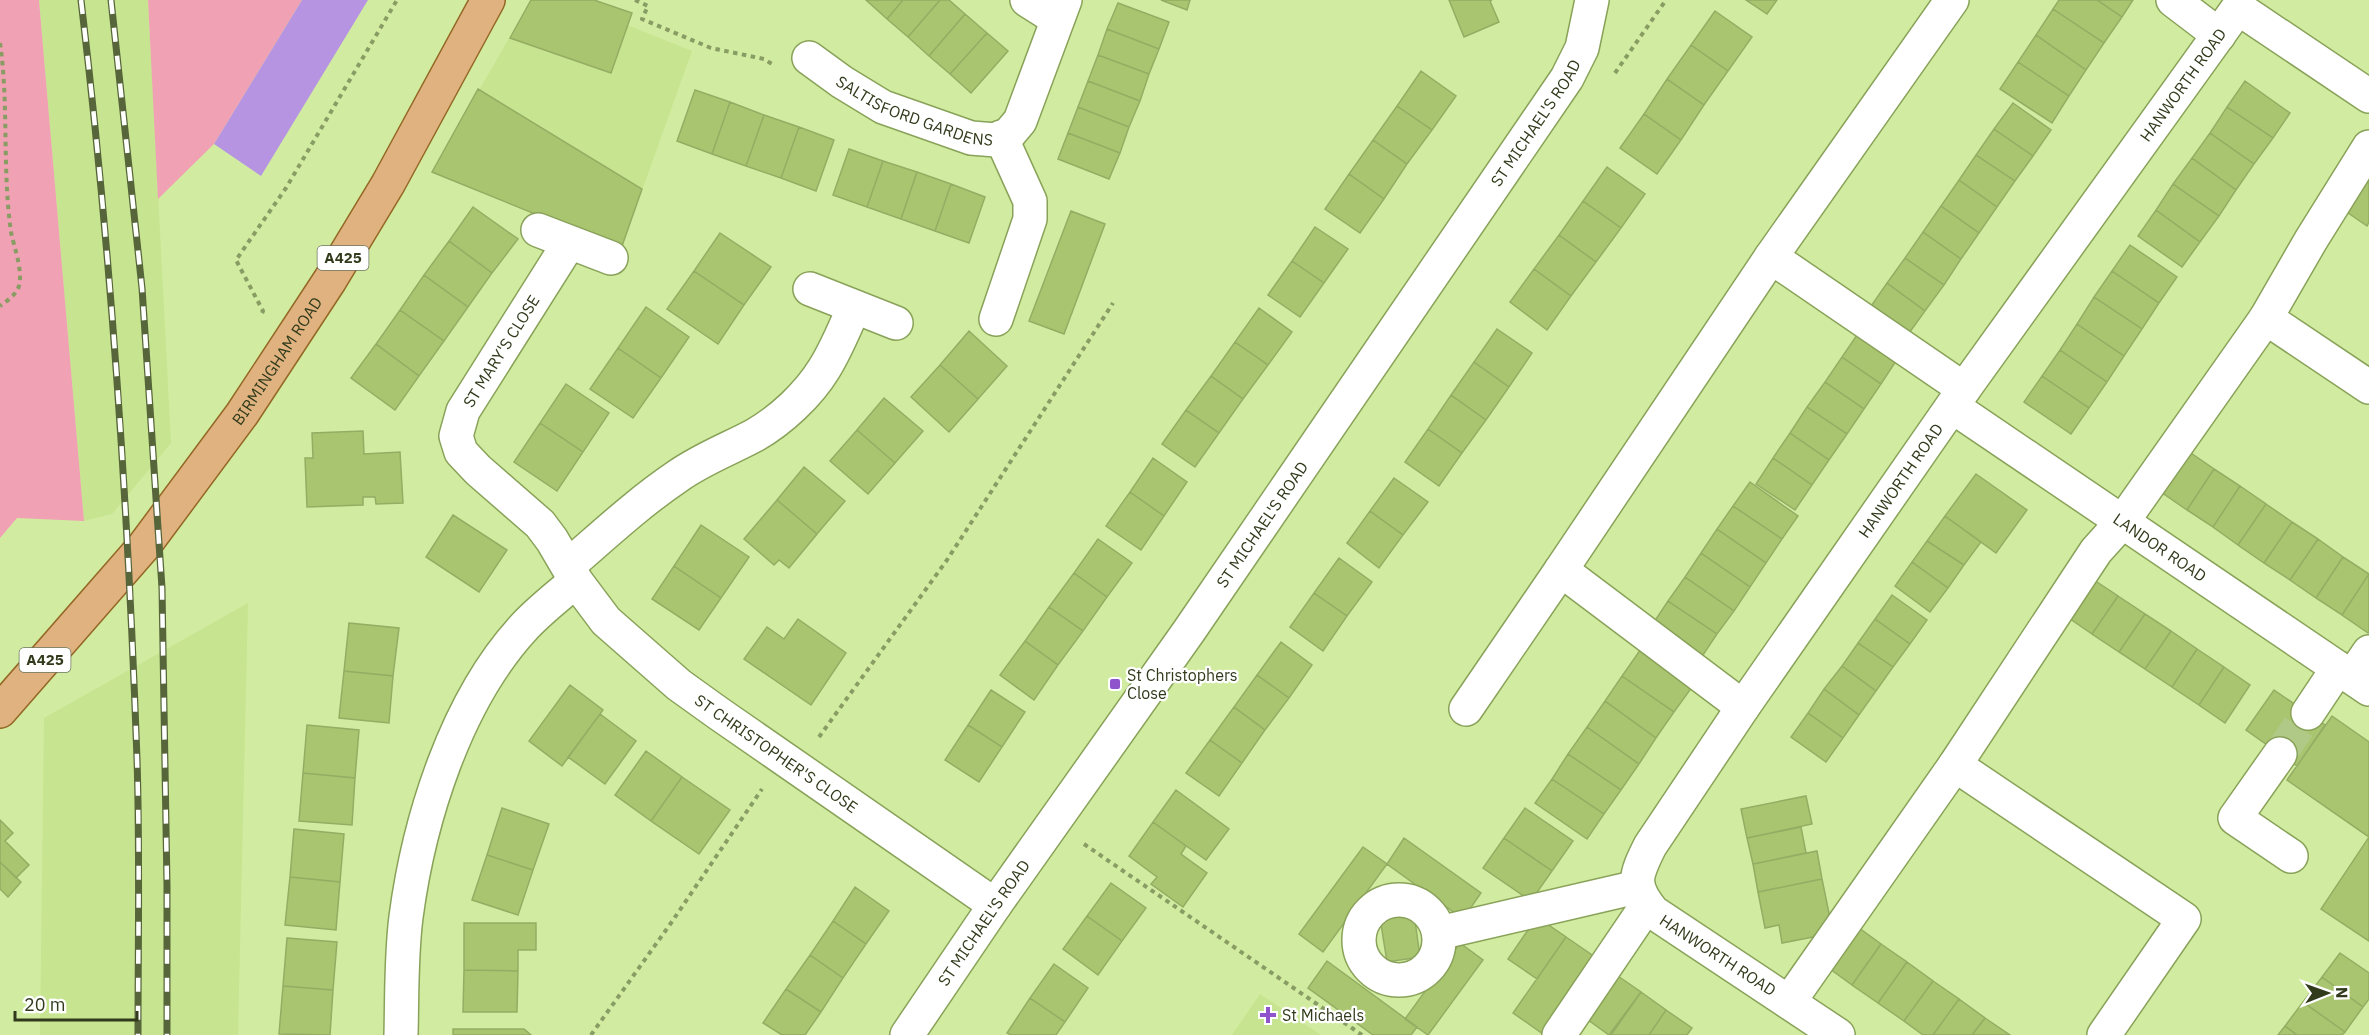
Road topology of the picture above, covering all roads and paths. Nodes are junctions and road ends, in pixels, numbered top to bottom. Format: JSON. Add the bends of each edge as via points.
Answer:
{"nodes":[{"id":1,"x":397,"y":0,"type":"edge"},
{"id":2,"x":488,"y":0,"type":"edge"},
{"id":3,"x":635,"y":0,"type":"edge"},
{"id":4,"x":652,"y":0,"type":"edge"},
{"id":5,"x":1027,"y":0,"type":"edge"},
{"id":6,"x":1592,"y":0,"type":"edge"},
{"id":7,"x":1666,"y":0,"type":"edge"},
{"id":8,"x":1952,"y":0,"type":"edge"},
{"id":9,"x":2173,"y":0,"type":"edge"},
{"id":10,"x":648,"y":6,"type":"junction"},
{"id":11,"x":1060,"y":9,"type":"edge"},
{"id":12,"x":2259,"y":11,"type":"edge"},
{"id":13,"x":2219,"y":35,"type":"junction"},
{"id":14,"x":0,"y":43,"type":"edge"},
{"id":15,"x":809,"y":58,"type":"joint"},
{"id":16,"x":1609,"y":82,"type":"dead end"},
{"id":17,"x":2369,"y":96,"type":"edge"},
{"id":18,"x":1001,"y":137,"type":"junction"},
{"id":19,"x":2369,"y":147,"type":"edge"},
{"id":20,"x":538,"y":230,"type":"dead end"},
{"id":21,"x":569,"y":243,"type":"junction"},
{"id":22,"x":1771,"y":257,"type":"junction"},
{"id":23,"x":611,"y":258,"type":"dead end"},
{"id":24,"x":810,"y":289,"type":"dead end"},
{"id":25,"x":1113,"y":303,"type":"dead end"},
{"id":26,"x":0,"y":306,"type":"edge"},
{"id":27,"x":854,"y":307,"type":"junction"},
{"id":28,"x":2266,"y":318,"type":"junction"},
{"id":29,"x":996,"y":319,"type":"dead end"},
{"id":30,"x":259,"y":322,"type":"dead end"},
{"id":31,"x":896,"y":323,"type":"dead end"},
{"id":32,"x":2369,"y":387,"type":"edge"},
{"id":33,"x":1958,"y":398,"type":"junction"},
{"id":34,"x":2123,"y":521,"type":"junction"},
{"id":35,"x":1561,"y":570,"type":"junction"},
{"id":36,"x":572,"y":573,"type":"junction"},
{"id":37,"x":2357,"y":671,"type":"edge"},
{"id":38,"x":1743,"y":707,"type":"junction"},
{"id":39,"x":1466,"y":709,"type":"dead end"},
{"id":40,"x":0,"y":711,"type":"edge"},
{"id":41,"x":2308,"y":713,"type":"tunnel mouth"},
{"id":42,"x":2280,"y":754,"type":"tunnel mouth"},
{"id":43,"x":789,"y":764,"type":"junction"},
{"id":44,"x":1955,"y":765,"type":"junction"},
{"id":45,"x":1052,"y":826,"type":"junction"},
{"id":46,"x":2291,"y":856,"type":"dead end"},
{"id":47,"x":1642,"y":896,"type":"junction"},
{"id":48,"x":995,"y":905,"type":"junction"},
{"id":49,"x":1439,"y":933,"type":"dead end"},
{"id":50,"x":1789,"y":1002,"type":"junction"},
{"id":51,"x":401,"y":1035,"type":"edge"},
{"id":52,"x":591,"y":1035,"type":"edge"},
{"id":53,"x":907,"y":1035,"type":"edge"},
{"id":54,"x":1362,"y":1035,"type":"edge"},
{"id":55,"x":1558,"y":1035,"type":"edge"},
{"id":56,"x":1838,"y":1035,"type":"edge"},
{"id":57,"x":2104,"y":1035,"type":"edge"}],
"edges":[{"from":1,"to":30,"type":"path","via":[[286,188],[236,260],[263,310]]},
{"from":2,"to":40,"type":"main road","name":"BIRMINGHAM ROAD","number":"A425","via":[[388,184],[249,405],[178,503]]},
{"from":3,"to":10,"type":"path"},
{"from":4,"to":10,"type":"path"},
{"from":5,"to":11,"type":"street","name":"SALTISFORD GARDENS"},
{"from":6,"to":45,"type":"street","name":"ST MICHAEL'S ROAD","via":[[1582,48],[1567,78]]},
{"from":7,"to":16,"type":"path"},
{"from":8,"to":22,"type":"street"},
{"from":9,"to":13,"type":"street"},
{"from":10,"to":15,"type":"path","via":[[642,19],[711,48],[764,59],[785,71]]},
{"from":11,"to":18,"type":"street","name":"SALTISFORD GARDENS","via":[[1020,121]]},
{"from":12,"to":13,"type":"street","name":"HANWORTH ROAD","via":[[2238,8]]},
{"from":12,"to":17,"type":"street","name":"HANWORTH ROAD"},
{"from":13,"to":33,"type":"street","name":"HANWORTH ROAD"},
{"from":14,"to":26,"type":"path","via":[[11,230],[19,286]]},
{"from":15,"to":18,"type":"street","name":"SALTISFORD GARDENS","via":[[882,107],[971,138],[984,141]]},
{"from":18,"to":29,"type":"street","via":[[1030,201],[1030,219]]},
{"from":19,"to":28,"type":"street"},
{"from":20,"to":21,"type":"street"},
{"from":21,"to":23,"type":"street"},
{"from":21,"to":36,"type":"street","name":"ST MARY'S CLOSE","via":[[472,394],[456,436],[461,452],[478,470],[540,524]]},
{"from":22,"to":33,"type":"street","name":"LANDOR ROAD"},
{"from":22,"to":35,"type":"street"},
{"from":24,"to":27,"type":"street"},
{"from":25,"to":43,"type":"path","via":[[947,560]]},
{"from":27,"to":31,"type":"street"},
{"from":27,"to":36,"type":"street","via":[[825,368],[785,412],[763,430],[670,481],[624,516]]},
{"from":28,"to":32,"type":"street"},
{"from":28,"to":34,"type":"street"},
{"from":33,"to":34,"type":"street","name":"LANDOR ROAD"},
{"from":33,"to":38,"type":"street","name":"HANWORTH ROAD"},
{"from":34,"to":37,"type":"street","name":"LANDOR ROAD"},
{"from":34,"to":44,"type":"street","via":[[2096,551]]},
{"from":35,"to":38,"type":"street"},
{"from":35,"to":39,"type":"street"},
{"from":36,"to":43,"type":"street","name":"ST CHRISTOPHER'S CLOSE","via":[[606,621],[664,672]]},
{"from":36,"to":51,"type":"street","via":[[500,658],[445,760],[415,861],[406,917]]},
{"from":37,"to":41,"type":"street"},
{"from":38,"to":47,"type":"street","name":"HANWORTH ROAD","via":[[1650,846],[1639,868]]},
{"from":42,"to":46,"type":"street","via":[[2235,818]]},
{"from":43,"to":48,"type":"street","name":"ST CHRISTOPHER'S CLOSE"},
{"from":43,"to":52,"type":"path"},
{"from":44,"to":50,"type":"street"},
{"from":44,"to":57,"type":"street","via":[[2184,919]]},
{"from":45,"to":48,"type":"street","name":"ST MICHAEL'S ROAD"},
{"from":45,"to":54,"type":"path","via":[[1080,841]]},
{"from":47,"to":49,"type":"street"},
{"from":47,"to":50,"type":"street","name":"HANWORTH ROAD","via":[[1653,912]]},
{"from":47,"to":55,"type":"street"},
{"from":48,"to":53,"type":"street","name":"ST MICHAEL'S ROAD"},
{"from":50,"to":56,"type":"street","name":"HANWORTH ROAD"}]}
